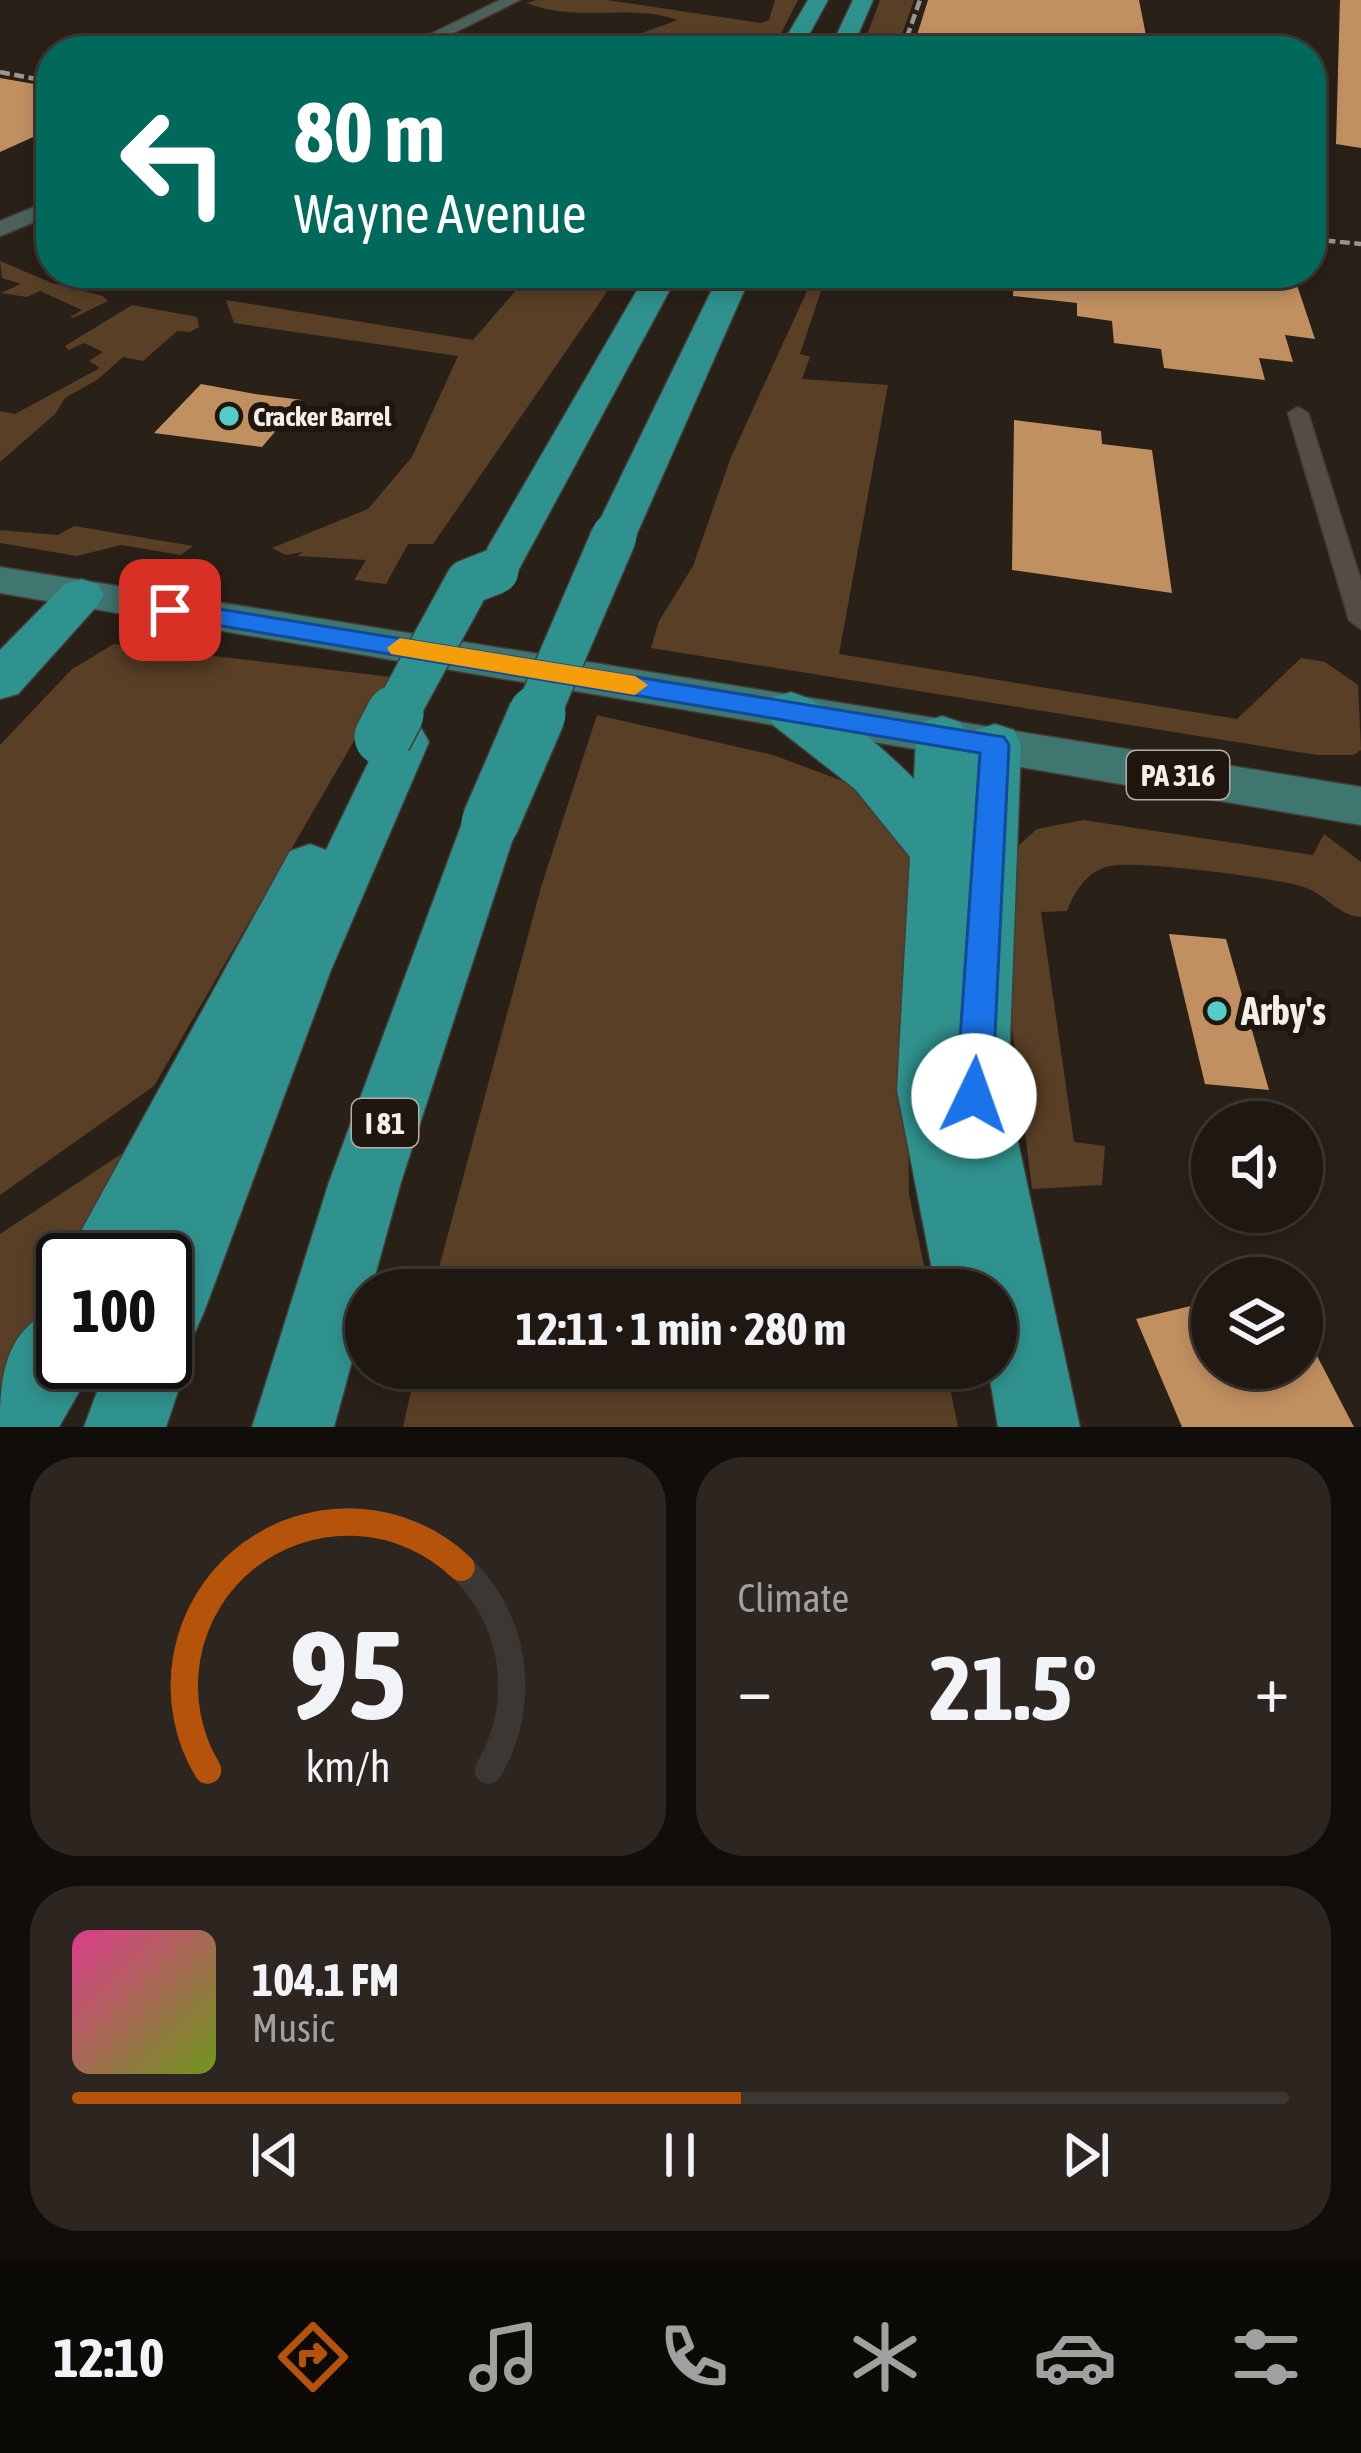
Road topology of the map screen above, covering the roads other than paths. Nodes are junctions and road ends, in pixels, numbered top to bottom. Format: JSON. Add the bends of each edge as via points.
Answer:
{"nodes":[{"id":1,"x":512,"y":0,"type":"edge"},
{"id":2,"x":818,"y":0,"type":"edge"},
{"id":3,"x":863,"y":0,"type":"edge"},
{"id":4,"x":436,"y":36,"type":"edge"},
{"id":5,"x":798,"y":36,"type":"edge"},
{"id":6,"x":847,"y":36,"type":"edge"},
{"id":7,"x":36,"y":213,"type":"edge"},
{"id":8,"x":0,"y":229,"type":"edge"},
{"id":9,"x":655,"y":288,"type":"edge"},
{"id":10,"x":729,"y":288,"type":"edge"},
{"id":11,"x":1298,"y":413,"type":"dead end"},
{"id":12,"x":0,"y":580,"type":"edge"},
{"id":13,"x":64,"y":591,"type":"junction"},
{"id":14,"x":1361,"y":620,"type":"edge"},
{"id":15,"x":0,"y":639,"type":"edge"},
{"id":16,"x":0,"y":681,"type":"edge"},
{"id":17,"x":791,"y":711,"type":"junction"},
{"id":18,"x":393,"y":740,"type":"junction"},
{"id":19,"x":968,"y":740,"type":"junction"},
{"id":20,"x":1361,"y":806,"type":"edge"},
{"id":21,"x":939,"y":855,"type":"junction"},
{"id":22,"x":121,"y":1233,"type":"edge"},
{"id":23,"x":192,"y":1244,"type":"edge"},
{"id":24,"x":969,"y":1269,"type":"edge"},
{"id":25,"x":318,"y":1338,"type":"junction"},
{"id":26,"x":36,"y":1388,"type":"edge"},
{"id":27,"x":138,"y":1389,"type":"edge"},
{"id":28,"x":996,"y":1389,"type":"edge"},
{"id":29,"x":13,"y":1427,"type":"edge"},
{"id":30,"x":125,"y":1427,"type":"edge"},
{"id":31,"x":293,"y":1427,"type":"edge"},
{"id":32,"x":333,"y":1427,"type":"edge"},
{"id":33,"x":1004,"y":1427,"type":"edge"},
{"id":34,"x":1039,"y":1427,"type":"edge"}],
"edges":[{"from":1,"to":4,"type":"street"},
{"from":2,"to":5,"type":"highway"},
{"from":3,"to":6,"type":"highway"},
{"from":7,"to":8,"type":"street"},
{"from":9,"to":18,"type":"highway"},
{"from":10,"to":25,"type":"highway","number":"I 81","bridge":true,"via":[[490,823]]},
{"from":11,"to":14,"type":"street"},
{"from":12,"to":13,"type":"main road","number":"PA 316"},
{"from":13,"to":15,"type":"highway"},
{"from":13,"to":16,"type":"highway"},
{"from":13,"to":17,"type":"main road","number":"PA 316"},
{"from":17,"to":19,"type":"main road","number":"PA 316"},
{"from":17,"to":21,"type":"highway","via":[[874,772],[914,812]]},
{"from":18,"to":22,"type":"highway"},
{"from":18,"to":23,"type":"highway"},
{"from":19,"to":20,"type":"main road","number":"PA 316"},
{"from":19,"to":21,"type":"highway"},
{"from":19,"to":34,"type":"highway","via":[[974,1096]]},
{"from":21,"to":24,"type":"highway","via":[[931,1090]]},
{"from":25,"to":31,"type":"highway","number":"I 81"},
{"from":25,"to":32,"type":"highway"},
{"from":26,"to":29,"type":"highway"},
{"from":27,"to":30,"type":"highway"},
{"from":28,"to":33,"type":"highway"}]}
